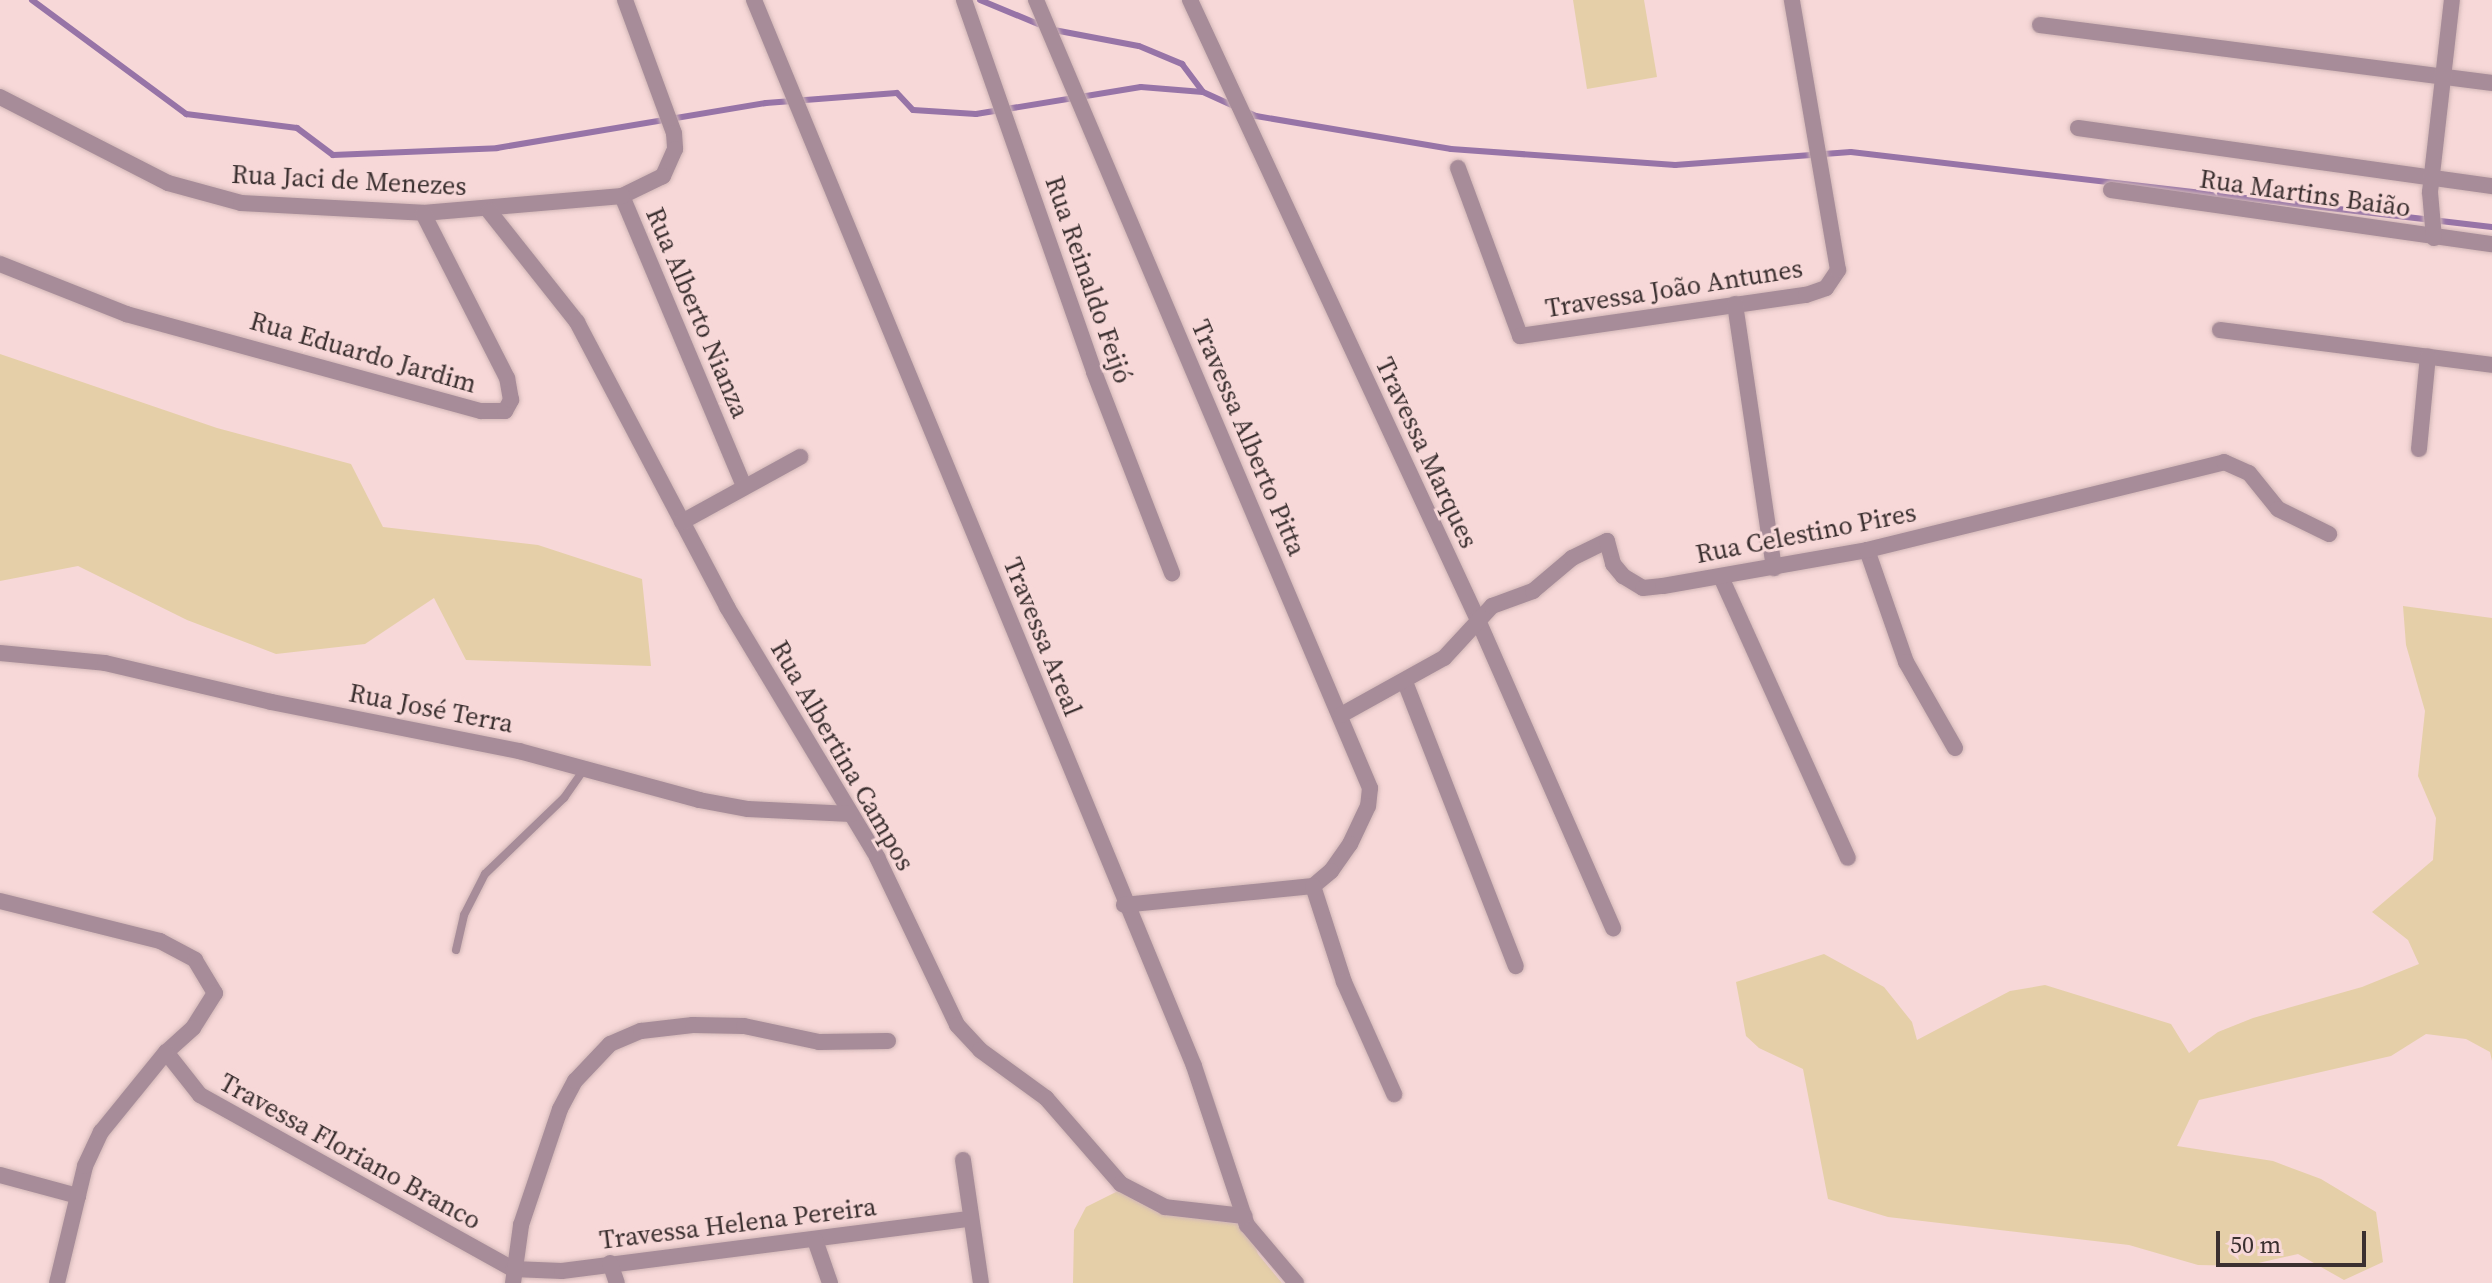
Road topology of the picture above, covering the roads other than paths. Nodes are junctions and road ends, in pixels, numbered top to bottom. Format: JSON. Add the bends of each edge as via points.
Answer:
{"nodes":[{"id":1,"x":625,"y":0,"type":"edge"},
{"id":2,"x":754,"y":0,"type":"edge"},
{"id":3,"x":964,"y":0,"type":"edge"},
{"id":4,"x":1190,"y":0,"type":"edge"},
{"id":5,"x":1792,"y":0,"type":"edge"},
{"id":6,"x":2452,"y":0,"type":"edge"},
{"id":7,"x":1037,"y":3,"type":"edge"},
{"id":8,"x":2040,"y":25,"type":"dead end"},
{"id":9,"x":2447,"y":78,"type":"junction"},
{"id":10,"x":2492,"y":83,"type":"edge"},
{"id":11,"x":0,"y":97,"type":"edge"},
{"id":12,"x":2078,"y":128,"type":"dead end"},
{"id":13,"x":1458,"y":168,"type":"dead end"},
{"id":14,"x":2431,"y":186,"type":"junction"},
{"id":15,"x":2492,"y":186,"type":"edge"},
{"id":16,"x":2111,"y":190,"type":"dead end"},
{"id":17,"x":622,"y":196,"type":"junction"},
{"id":18,"x":489,"y":211,"type":"junction"},
{"id":19,"x":423,"y":213,"type":"junction"},
{"id":20,"x":2432,"y":230,"type":"junction"},
{"id":21,"x":2492,"y":244,"type":"edge"},
{"id":22,"x":0,"y":264,"type":"edge"},
{"id":23,"x":1735,"y":304,"type":"junction"},
{"id":24,"x":2220,"y":330,"type":"dead end"},
{"id":25,"x":2428,"y":356,"type":"junction"},
{"id":26,"x":2492,"y":365,"type":"edge"},
{"id":27,"x":2419,"y":449,"type":"dead end"},
{"id":28,"x":800,"y":457,"type":"dead end"},
{"id":29,"x":744,"y":486,"type":"junction"},
{"id":30,"x":682,"y":522,"type":"junction"},
{"id":31,"x":2329,"y":534,"type":"dead end"},
{"id":32,"x":1867,"y":550,"type":"junction"},
{"id":33,"x":1774,"y":568,"type":"junction"},
{"id":34,"x":1172,"y":573,"type":"dead end"},
{"id":35,"x":1721,"y":577,"type":"junction"},
{"id":36,"x":1477,"y":618,"type":"junction"},
{"id":37,"x":0,"y":653,"type":"edge"},
{"id":38,"x":1405,"y":682,"type":"junction"},
{"id":39,"x":1341,"y":715,"type":"junction"},
{"id":40,"x":1955,"y":748,"type":"dead end"},
{"id":41,"x":584,"y":769,"type":"junction"},
{"id":42,"x":851,"y":814,"type":"junction"},
{"id":43,"x":1848,"y":858,"type":"dead end"},
{"id":44,"x":1313,"y":886,"type":"junction"},
{"id":45,"x":0,"y":901,"type":"edge"},
{"id":46,"x":1124,"y":905,"type":"junction"},
{"id":47,"x":1613,"y":928,"type":"dead end"},
{"id":48,"x":456,"y":950,"type":"dead end"},
{"id":49,"x":1516,"y":966,"type":"dead end"},
{"id":50,"x":888,"y":1041,"type":"dead end"},
{"id":51,"x":166,"y":1052,"type":"junction"},
{"id":52,"x":1394,"y":1094,"type":"dead end"},
{"id":53,"x":963,"y":1160,"type":"dead end"},
{"id":54,"x":0,"y":1175,"type":"edge"},
{"id":55,"x":78,"y":1196,"type":"junction"},
{"id":56,"x":1244,"y":1216,"type":"junction"},
{"id":57,"x":969,"y":1219,"type":"junction"},
{"id":58,"x":815,"y":1240,"type":"junction"},
{"id":59,"x":610,"y":1263,"type":"junction"},
{"id":60,"x":513,"y":1276,"type":"edge"},
{"id":61,"x":57,"y":1283,"type":"edge"},
{"id":62,"x":617,"y":1283,"type":"edge"},
{"id":63,"x":830,"y":1283,"type":"edge"},
{"id":64,"x":981,"y":1283,"type":"edge"},
{"id":65,"x":1296,"y":1283,"type":"edge"}],
"edges":[{"from":1,"to":17,"type":"street","name":"Rua Alberto Nianza","via":[[674,133],[675,149],[663,176]]},
{"from":2,"to":46,"type":"street","name":"Travessa Areal"},
{"from":3,"to":34,"type":"street","name":"Rua Reinaldo Feijó","via":[[1094,372]]},
{"from":4,"to":36,"type":"street","name":"Travessa Marques"},
{"from":5,"to":23,"type":"street","name":"Travessa João Antunes","via":[[1838,270],[1833,282],[1806,295]]},
{"from":6,"to":9,"type":"street"},
{"from":7,"to":39,"type":"street","name":"Travessa Alberto Pitta"},
{"from":8,"to":9,"type":"street"},
{"from":9,"to":10,"type":"street"},
{"from":9,"to":14,"type":"street"},
{"from":11,"to":19,"type":"street","name":"Rua Jaci de Menezes","via":[[202,195],[241,203]]},
{"from":12,"to":14,"type":"street"},
{"from":13,"to":23,"type":"street","name":"Travessa João Antunes","via":[[1520,336]]},
{"from":14,"to":15,"type":"street"},
{"from":14,"to":20,"type":"street"},
{"from":16,"to":20,"type":"street","name":"Rua Martins Baião"},
{"from":17,"to":18,"type":"street","name":"Rua Jaci de Menezes"},
{"from":17,"to":29,"type":"street","name":"Rua Alberto Nianza"},
{"from":18,"to":19,"type":"street","name":"Rua Jaci de Menezes"},
{"from":18,"to":30,"type":"street","name":"Rua Albertina Campos","via":[[577,322]]},
{"from":19,"to":22,"type":"street","name":"Rua Eduardo Jardim","via":[[507,378],[511,400],[505,411],[481,411],[126,314]]},
{"from":20,"to":21,"type":"street","name":"Rua Martins Baião"},
{"from":23,"to":33,"type":"street"},
{"from":24,"to":25,"type":"street"},
{"from":25,"to":26,"type":"street"},
{"from":25,"to":27,"type":"street"},
{"from":28,"to":29,"type":"street"},
{"from":29,"to":30,"type":"street"},
{"from":30,"to":42,"type":"street","name":"Rua Albertina Campos","via":[[770,683]]},
{"from":31,"to":32,"type":"street","name":"Rua Celestino Pires","via":[[2278,509],[2249,473],[2224,462]]},
{"from":32,"to":33,"type":"street","name":"Rua Celestino Pires"},
{"from":32,"to":40,"type":"street","via":[[1906,662]]},
{"from":33,"to":35,"type":"street","name":"Rua Celestino Pires"},
{"from":35,"to":36,"type":"street","name":"Rua Celestino Pires","via":[[1643,588],[1613,564],[1607,541],[1572,558],[1533,591],[1492,606]]},
{"from":35,"to":43,"type":"street"},
{"from":36,"to":38,"type":"street","name":"Rua Celestino Pires","via":[[1444,658]]},
{"from":36,"to":47,"type":"street","name":"Travessa Marques"},
{"from":37,"to":41,"type":"street","name":"Rua José Terra","via":[[105,663]]},
{"from":38,"to":39,"type":"street","name":"Rua Celestino Pires"},
{"from":38,"to":49,"type":"street"},
{"from":39,"to":44,"type":"street","name":"Travessa Alberto Pitta","via":[[1370,788],[1368,806],[1331,871]]},
{"from":41,"to":42,"type":"street","name":"Rua José Terra","via":[[748,809]]},
{"from":41,"to":48,"type":"lane","via":[[564,798],[485,874],[464,915]]},
{"from":42,"to":56,"type":"street","name":"Rua Albertina Campos","via":[[877,857],[944,1001],[980,1050],[1046,1098],[1121,1184],[1138,1195],[1165,1207]]},
{"from":44,"to":46,"type":"street"},
{"from":44,"to":52,"type":"street","via":[[1344,982]]},
{"from":45,"to":51,"type":"street","via":[[160,941],[195,960],[215,993],[193,1028]]},
{"from":46,"to":56,"type":"street","name":"Travessa Areal","via":[[1194,1066]]},
{"from":50,"to":60,"type":"street","via":[[819,1042],[744,1026],[693,1025],[641,1031],[598,1053],[560,1109],[521,1225]]},
{"from":51,"to":55,"type":"street","via":[[101,1132]]},
{"from":51,"to":60,"type":"street","name":"Travessa Floriano Branco","via":[[200,1095],[238,1120]]},
{"from":53,"to":57,"type":"street"},
{"from":54,"to":55,"type":"street"},
{"from":55,"to":61,"type":"street"},
{"from":56,"to":65,"type":"street","name":"Travessa Areal"},
{"from":57,"to":58,"type":"street","name":"Travessa Helena Pereira"},
{"from":57,"to":64,"type":"street"},
{"from":58,"to":59,"type":"street","name":"Travessa Helena Pereira"},
{"from":58,"to":63,"type":"street"},
{"from":59,"to":60,"type":"street","name":"Travessa Helena Pereira"},
{"from":59,"to":62,"type":"street"}]}
